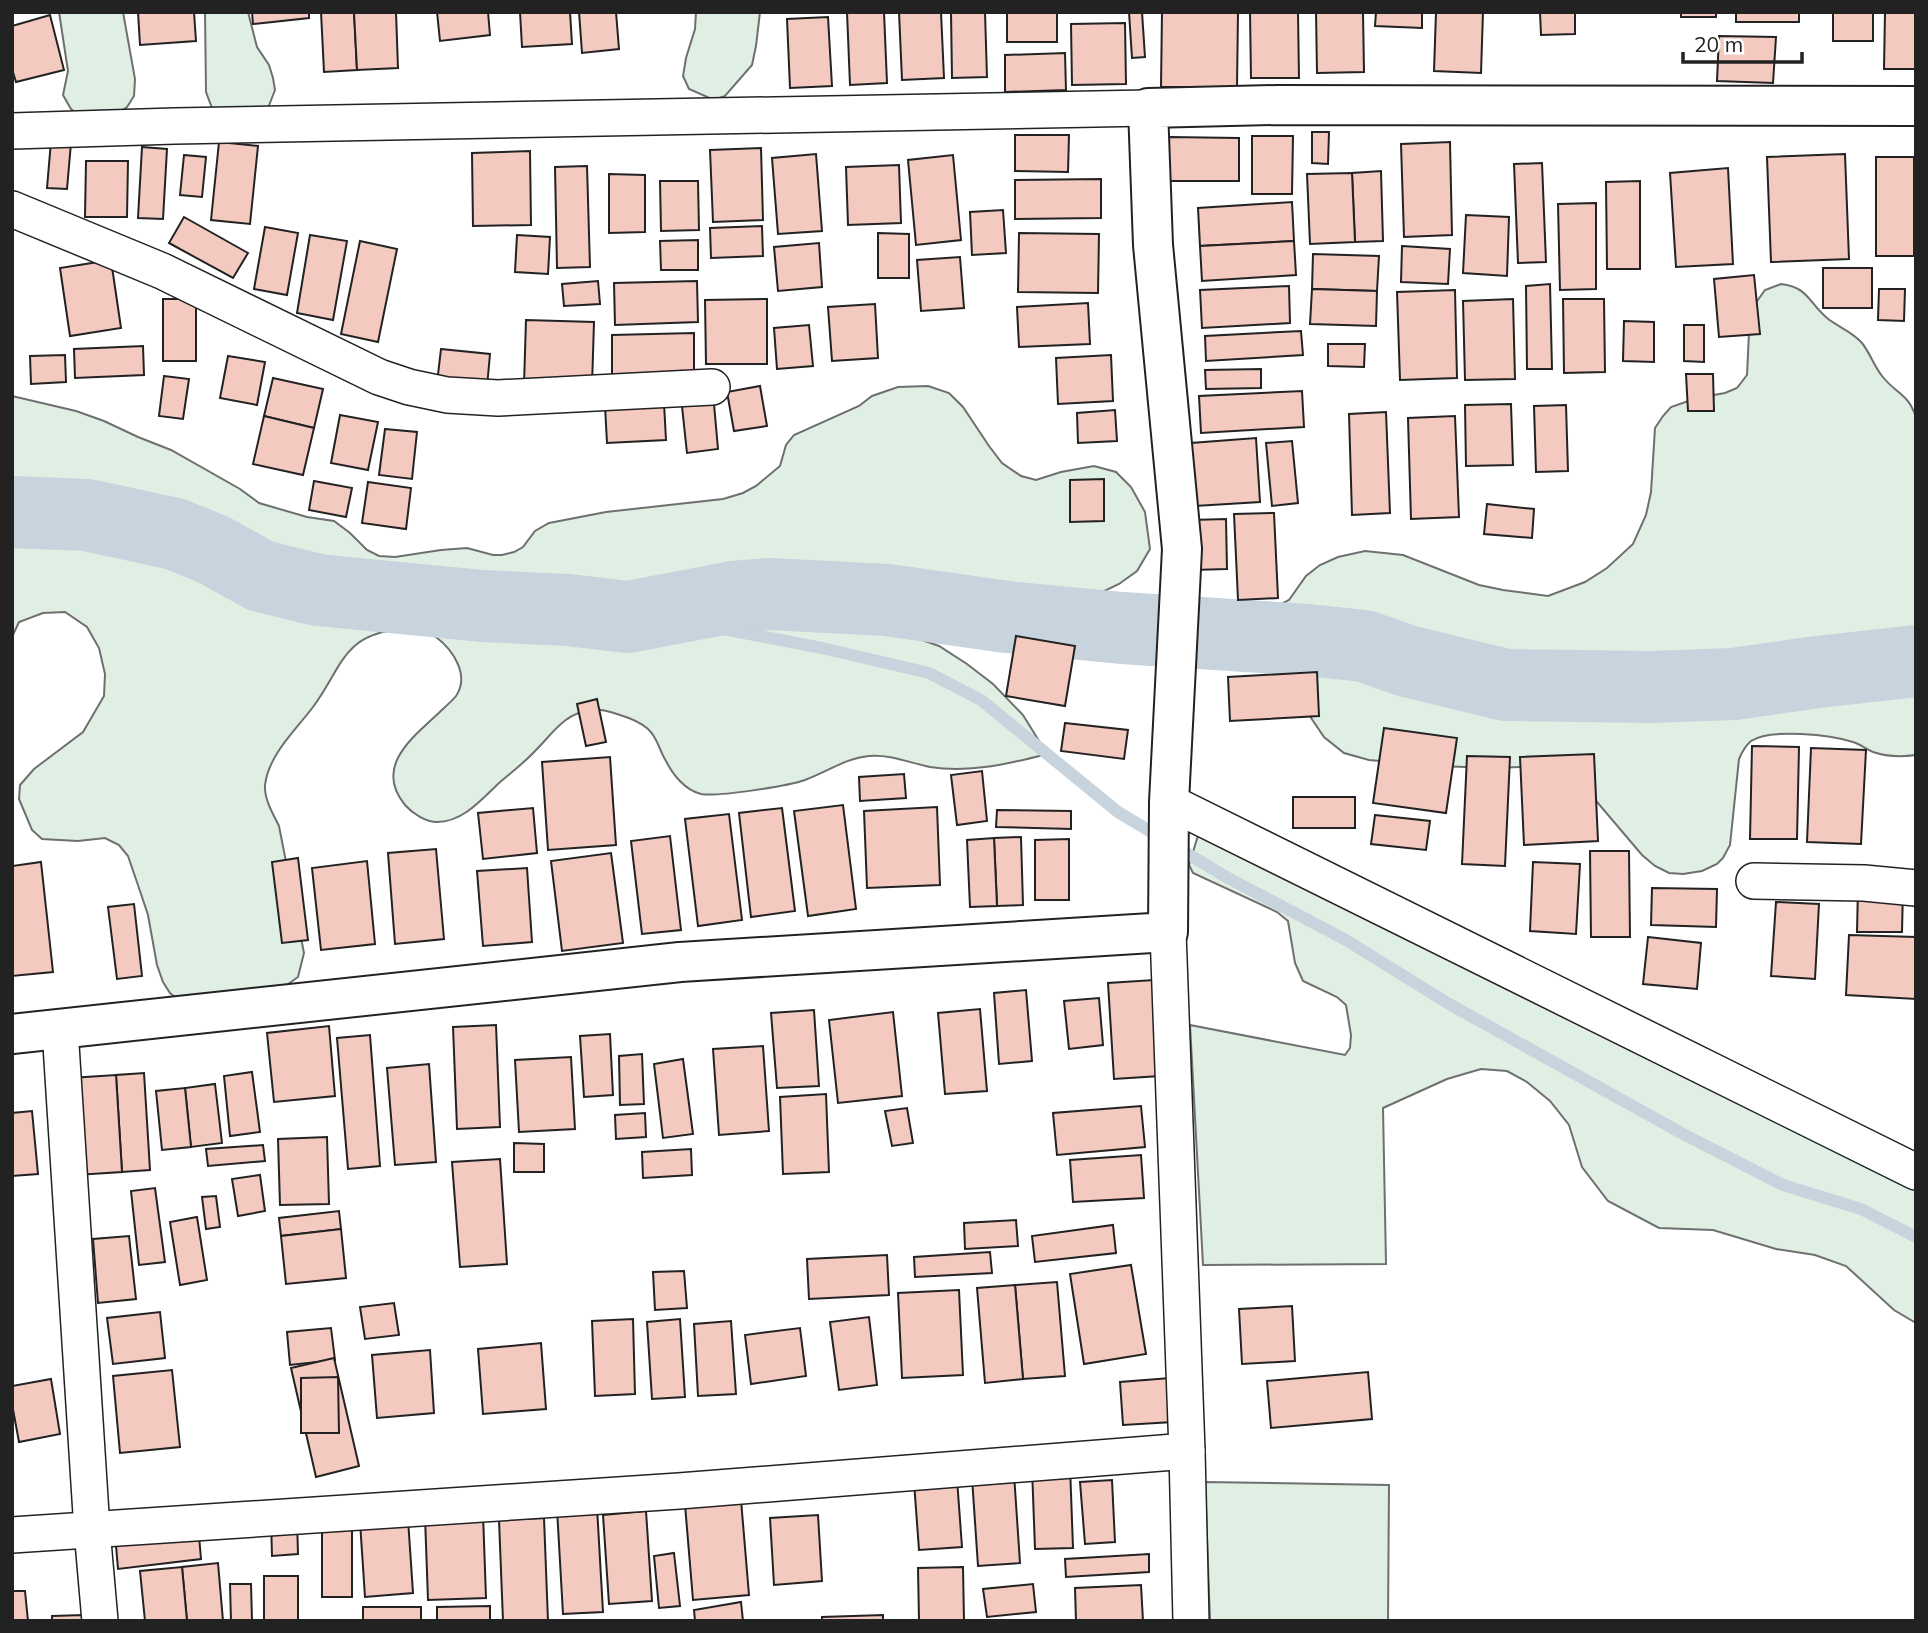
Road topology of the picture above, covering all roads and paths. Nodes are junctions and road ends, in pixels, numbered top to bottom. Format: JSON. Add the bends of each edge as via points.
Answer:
{"nodes":[{"id":1,"x":1916,"y":106,"type":"edge"},
{"id":2,"x":1148,"y":108,"type":"junction"},
{"id":3,"x":12,"y":131,"type":"edge"},
{"id":4,"x":12,"y":209,"type":"edge"},
{"id":5,"x":712,"y":387,"type":"dead end"},
{"id":6,"x":1169,"y":812,"type":"junction"},
{"id":7,"x":1755,"y":881,"type":"dead end"},
{"id":8,"x":1916,"y":888,"type":"edge"},
{"id":9,"x":1167,"y":932,"type":"junction"},
{"id":10,"x":60,"y":1029,"type":"junction"},
{"id":11,"x":12,"y":1034,"type":"edge"},
{"id":12,"x":1916,"y":1172,"type":"edge"},
{"id":13,"x":1187,"y":1451,"type":"junction"},
{"id":14,"x":92,"y":1530,"type":"junction"},
{"id":15,"x":12,"y":1535,"type":"edge"},
{"id":16,"x":100,"y":1621,"type":"edge"},
{"id":17,"x":1191,"y":1621,"type":"edge"}],
"edges":[{"from":1,"to":2,"type":"street"},
{"from":2,"to":3,"type":"street"},
{"from":2,"to":6,"type":"street","via":[[1153,245],[1182,549]]},
{"from":4,"to":5,"type":"street","via":[[162,271],[379,377],[410,387],[498,398]]},
{"from":6,"to":9,"type":"street"},
{"from":6,"to":12,"type":"street"},
{"from":7,"to":8,"type":"street"},
{"from":9,"to":10,"type":"street","via":[[680,962]]},
{"from":9,"to":13,"type":"street"},
{"from":10,"to":11,"type":"street"},
{"from":10,"to":14,"type":"street"},
{"from":13,"to":14,"type":"street"},
{"from":13,"to":17,"type":"street"},
{"from":14,"to":15,"type":"street"},
{"from":14,"to":16,"type":"street"}]}
